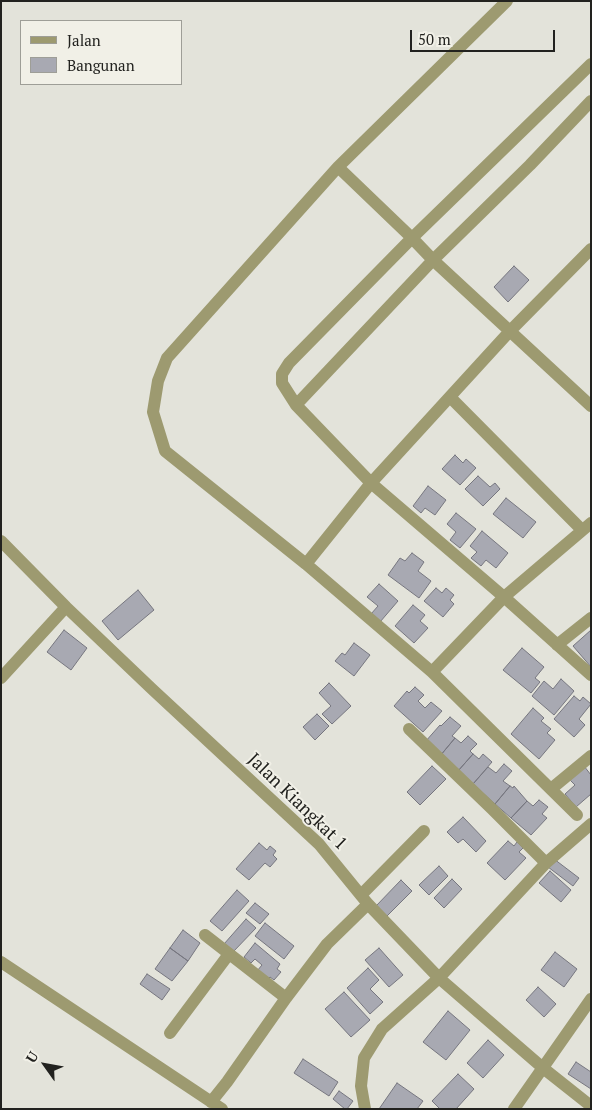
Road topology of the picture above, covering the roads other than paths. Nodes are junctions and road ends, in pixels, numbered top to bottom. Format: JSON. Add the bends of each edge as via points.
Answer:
{"nodes":[{"id":1,"x":507,"y":1,"type":"edge"},
{"id":2,"x":591,"y":64,"type":"edge"},
{"id":3,"x":591,"y":101,"type":"edge"},
{"id":4,"x":338,"y":167,"type":"junction"},
{"id":5,"x":412,"y":238,"type":"junction"},
{"id":6,"x":590,"y":252,"type":"edge"},
{"id":7,"x":433,"y":260,"type":"junction"},
{"id":8,"x":510,"y":331,"type":"junction"},
{"id":9,"x":450,"y":397,"type":"junction"},
{"id":10,"x":296,"y":406,"type":"junction"},
{"id":11,"x":591,"y":406,"type":"edge"},
{"id":12,"x":371,"y":483,"type":"junction"},
{"id":13,"x":586,"y":526,"type":"edge"},
{"id":14,"x":1,"y":541,"type":"edge"},
{"id":15,"x":306,"y":564,"type":"junction"},
{"id":16,"x":504,"y":597,"type":"junction"},
{"id":17,"x":66,"y":607,"type":"junction"},
{"id":18,"x":591,"y":618,"type":"edge"},
{"id":19,"x":557,"y":645,"type":"junction"},
{"id":20,"x":432,"y":672,"type":"junction"},
{"id":21,"x":591,"y":675,"type":"edge"},
{"id":22,"x":1,"y":678,"type":"edge"},
{"id":23,"x":408,"y":729,"type":"dead end"},
{"id":24,"x":591,"y":756,"type":"edge"},
{"id":25,"x":551,"y":789,"type":"junction"},
{"id":26,"x":578,"y":815,"type":"dead end"},
{"id":27,"x":591,"y":824,"type":"edge"},
{"id":28,"x":424,"y":831,"type":"dead end"},
{"id":29,"x":546,"y":863,"type":"junction"},
{"id":30,"x":364,"y":900,"type":"junction"},
{"id":31,"x":205,"y":935,"type":"dead end"},
{"id":32,"x":229,"y":954,"type":"junction"},
{"id":33,"x":1,"y":962,"type":"edge"},
{"id":34,"x":439,"y":978,"type":"junction"},
{"id":35,"x":286,"y":998,"type":"junction"},
{"id":36,"x":591,"y":999,"type":"edge"},
{"id":37,"x":170,"y":1033,"type":"dead end"},
{"id":38,"x":543,"y":1068,"type":"junction"},
{"id":39,"x":216,"y":1105,"type":"edge"},
{"id":40,"x":591,"y":1106,"type":"edge"},
{"id":41,"x":365,"y":1109,"type":"edge"},
{"id":42,"x":514,"y":1109,"type":"edge"}],
"edges":[{"from":1,"to":4,"type":"street"},
{"from":2,"to":5,"type":"street"},
{"from":3,"to":7,"type":"street"},
{"from":4,"to":5,"type":"street"},
{"from":4,"to":15,"type":"street","via":[[167,358],[158,381],[153,412],[165,451]]},
{"from":5,"to":7,"type":"street"},
{"from":5,"to":10,"type":"street","via":[[290,362],[282,374],[282,383]]},
{"from":6,"to":8,"type":"street"},
{"from":7,"to":8,"type":"street"},
{"from":7,"to":10,"type":"street"},
{"from":8,"to":9,"type":"street"},
{"from":8,"to":11,"type":"street"},
{"from":9,"to":12,"type":"street"},
{"from":9,"to":13,"type":"street"},
{"from":10,"to":12,"type":"street"},
{"from":12,"to":15,"type":"street"},
{"from":12,"to":16,"type":"street"},
{"from":13,"to":16,"type":"street"},
{"from":14,"to":17,"type":"street","name":"Jalan Kiangkat 1"},
{"from":15,"to":20,"type":"street"},
{"from":16,"to":19,"type":"street"},
{"from":16,"to":20,"type":"street"},
{"from":17,"to":22,"type":"street"},
{"from":17,"to":30,"type":"street","name":"Jalan Kiangkat 1","via":[[319,844]]},
{"from":18,"to":19,"type":"street"},
{"from":19,"to":21,"type":"street"},
{"from":20,"to":25,"type":"street"},
{"from":23,"to":29,"type":"street"},
{"from":24,"to":25,"type":"street"},
{"from":25,"to":26,"type":"street"},
{"from":27,"to":29,"type":"street"},
{"from":28,"to":30,"type":"street"},
{"from":29,"to":34,"type":"street"},
{"from":30,"to":34,"type":"street","name":"Jalan Kiangkat 1"},
{"from":30,"to":35,"type":"street"},
{"from":31,"to":32,"type":"street"},
{"from":32,"to":35,"type":"street"},
{"from":32,"to":37,"type":"street"},
{"from":33,"to":39,"type":"street"},
{"from":34,"to":38,"type":"street","name":"Jalan Kiangkat 1"},
{"from":34,"to":41,"type":"street","via":[[382,1029],[364,1058],[361,1086]]},
{"from":35,"to":39,"type":"street","via":[[233,1074]]},
{"from":36,"to":38,"type":"street"},
{"from":38,"to":40,"type":"street","name":"Jalan Kiangkat 1"},
{"from":38,"to":42,"type":"street"}]}
